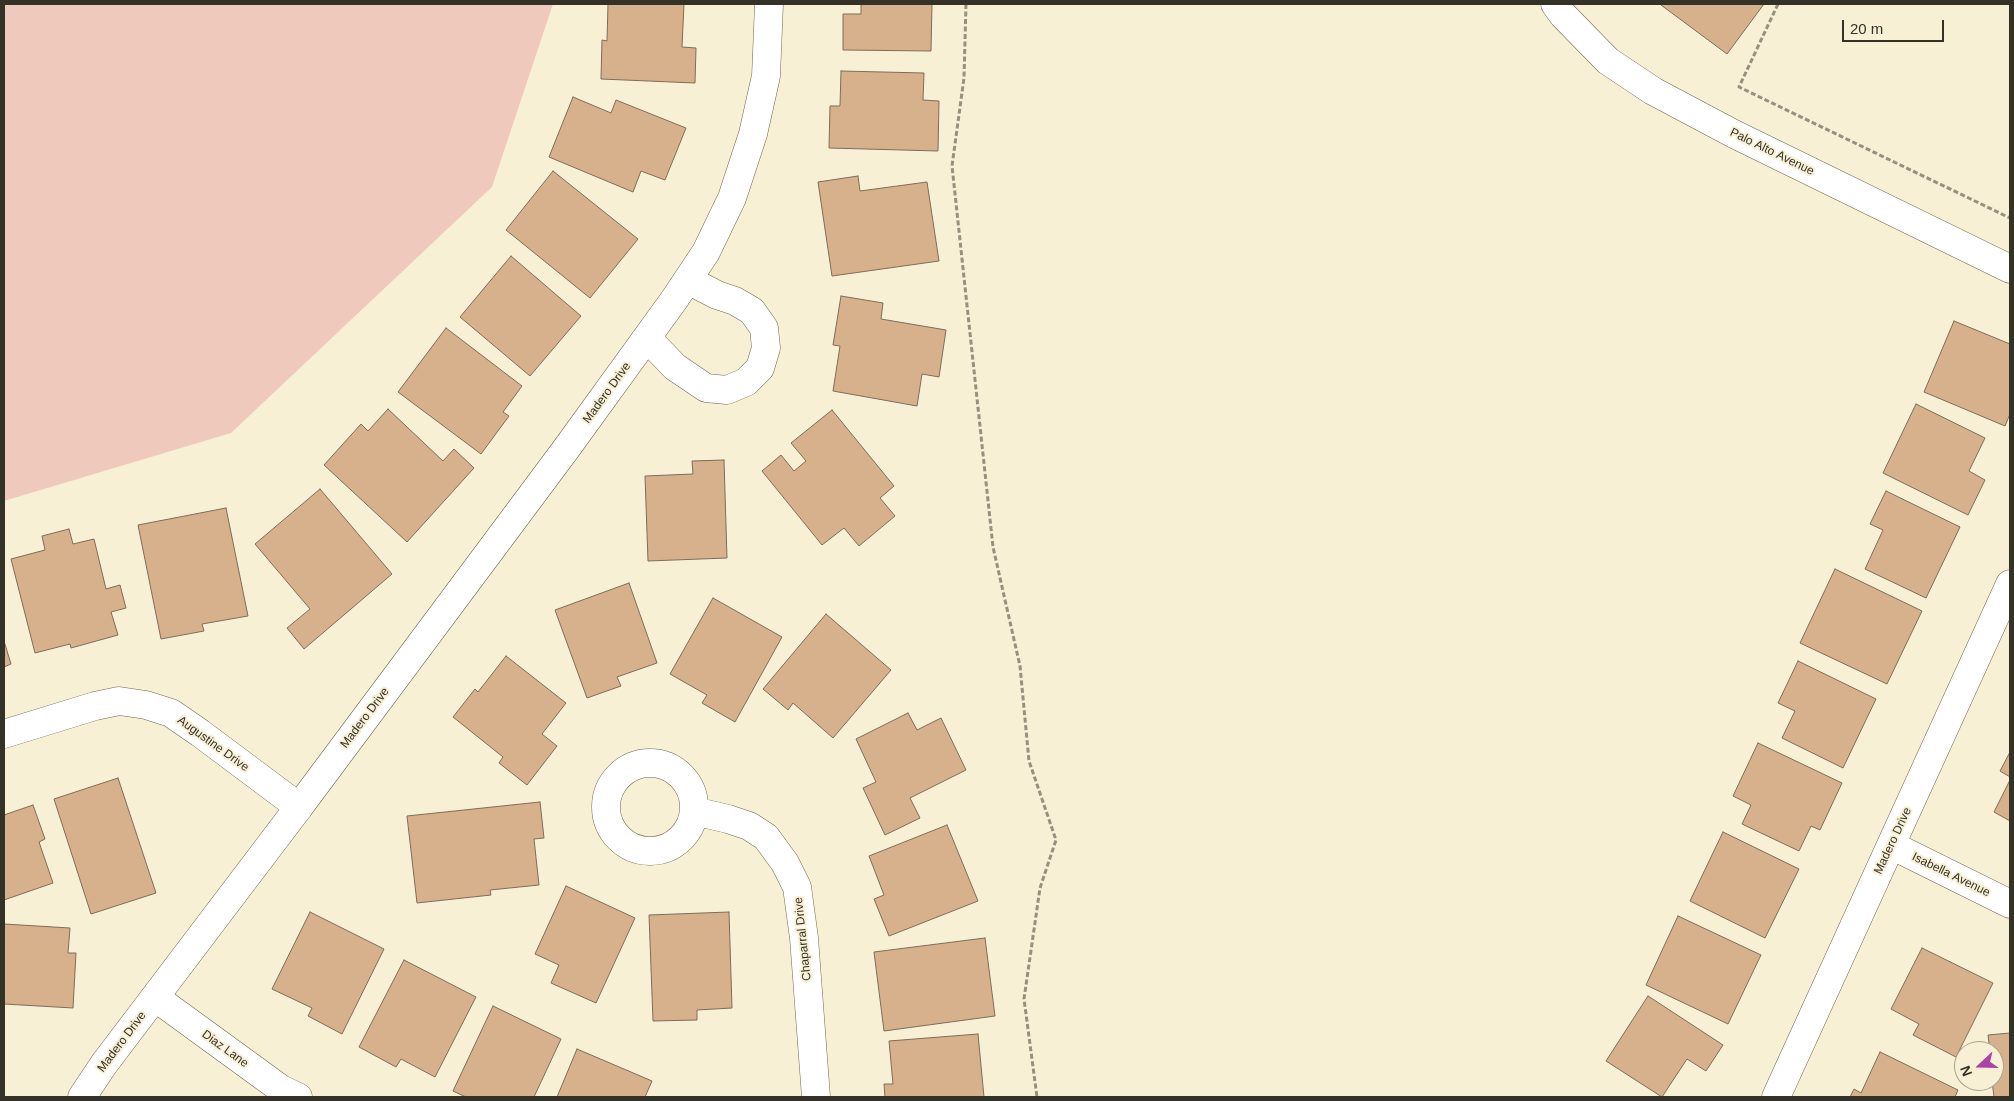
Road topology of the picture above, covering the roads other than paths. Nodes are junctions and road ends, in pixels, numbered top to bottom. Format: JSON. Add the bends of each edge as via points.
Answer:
{"nodes":[{"id":1,"x":769,"y":4,"type":"edge"},
{"id":2,"x":1555,"y":4,"type":"edge"},
{"id":3,"x":2010,"y":269,"type":"edge"},
{"id":4,"x":688,"y":280,"type":"junction"},
{"id":5,"x":647,"y":338,"type":"junction"},
{"id":6,"x":2010,"y":584,"type":"edge"},
{"id":7,"x":4,"y":734,"type":"edge"},
{"id":8,"x":298,"y":807,"type":"junction"},
{"id":9,"x":694,"y":811,"type":"dead end"},
{"id":10,"x":1891,"y":846,"type":"junction"},
{"id":11,"x":2010,"y":904,"type":"edge"},
{"id":12,"x":156,"y":998,"type":"junction"},
{"id":13,"x":82,"y":1097,"type":"edge"},
{"id":14,"x":298,"y":1097,"type":"edge"},
{"id":15,"x":816,"y":1097,"type":"edge"},
{"id":16,"x":1776,"y":1097,"type":"edge"}],
"edges":[{"from":1,"to":4,"type":"street","name":"Madero Drive","via":[[766,76],[753,134],[732,198],[706,252]]},
{"from":2,"to":3,"type":"street","name":"Palo Alto Avenue","via":[[1608,61],[1654,91],[1734,134]]},
{"from":4,"to":5,"type":"street","name":"Madero Drive"},
{"from":4,"to":5,"type":"street","via":[[752,311],[764,328],[766,348],[760,368],[746,382],[727,390],[706,388],[675,367]]},
{"from":5,"to":8,"type":"street","name":"Madero Drive"},
{"from":6,"to":10,"type":"street","name":"Madero Drive"},
{"from":7,"to":8,"type":"street","name":"Augustine Drive","via":[[119,701],[146,705],[171,713]]},
{"from":8,"to":12,"type":"street","name":"Madero Drive"},
{"from":9,"to":15,"type":"street","name":"Chaparral Drive","via":[[749,826],[766,837],[797,887]]},
{"from":10,"to":11,"type":"street","name":"Isabella Avenue"},
{"from":10,"to":16,"type":"street","name":"Madero Drive"},
{"from":12,"to":13,"type":"street","name":"Madero Drive"},
{"from":12,"to":14,"type":"street","name":"Diaz Lane","via":[[281,1089]]}]}
